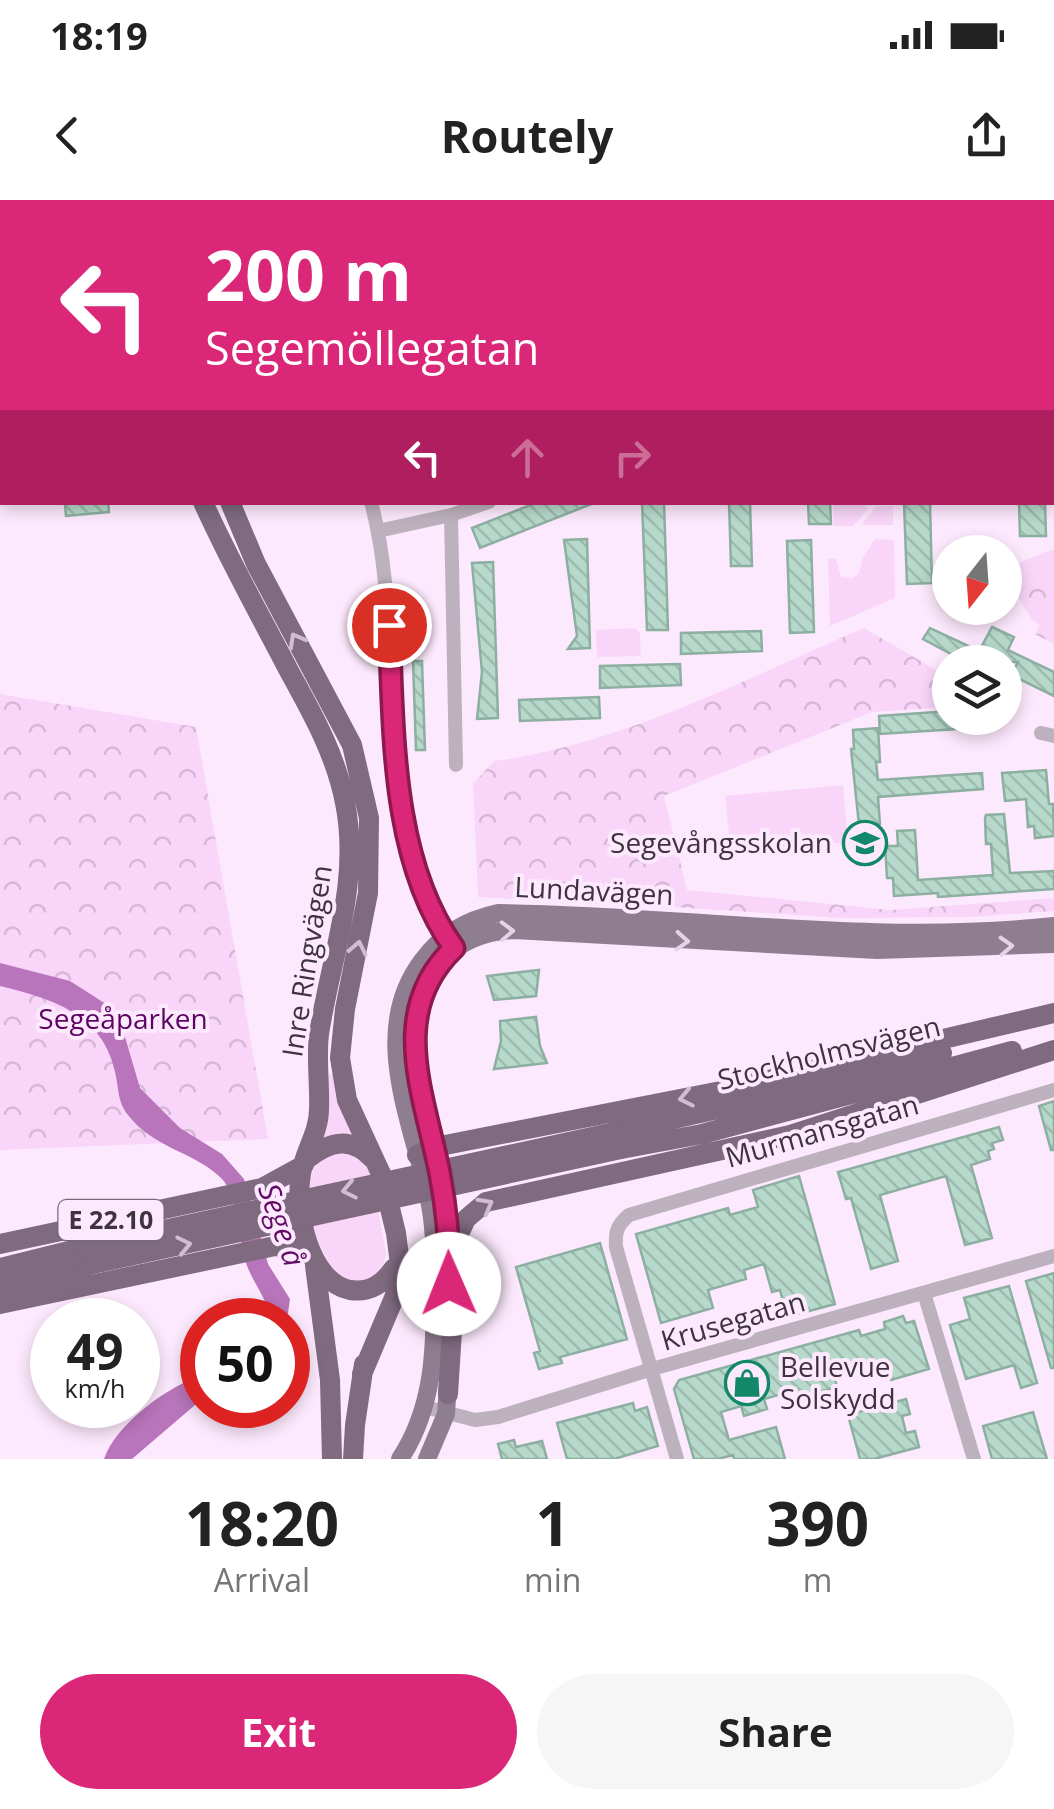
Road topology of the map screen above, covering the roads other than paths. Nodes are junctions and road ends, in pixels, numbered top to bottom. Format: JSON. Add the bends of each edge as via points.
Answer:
{"nodes":[{"id":1,"x":205,"y":505,"type":"edge"},
{"id":2,"x":231,"y":505,"type":"edge"},
{"id":3,"x":372,"y":505,"type":"edge"},
{"id":4,"x":480,"y":505,"type":"edge"},
{"id":5,"x":451,"y":515,"type":"junction"},
{"id":6,"x":378,"y":532,"type":"junction"},
{"id":7,"x":456,"y":766,"type":"dead end"},
{"id":8,"x":1054,"y":926,"type":"edge"},
{"id":9,"x":450,"y":942,"type":"junction"},
{"id":10,"x":1054,"y":944,"type":"edge"},
{"id":11,"x":1054,"y":1016,"type":"edge"},
{"id":12,"x":1054,"y":1038,"type":"edge"},
{"id":13,"x":1054,"y":1050,"type":"edge"},
{"id":14,"x":1054,"y":1090,"type":"edge"},
{"id":15,"x":618,"y":1140,"type":"junction"},
{"id":16,"x":426,"y":1151,"type":"junction"},
{"id":17,"x":305,"y":1162,"type":"junction"},
{"id":18,"x":378,"y":1164,"type":"junction"},
{"id":19,"x":0,"y":1244,"type":"edge"},
{"id":20,"x":87,"y":1256,"type":"junction"},
{"id":21,"x":1054,"y":1256,"type":"edge"},
{"id":22,"x":396,"y":1258,"type":"junction"},
{"id":23,"x":314,"y":1260,"type":"junction"},
{"id":24,"x":0,"y":1268,"type":"edge"},
{"id":25,"x":0,"y":1286,"type":"edge"},
{"id":26,"x":924,"y":1293,"type":"junction"},
{"id":27,"x":0,"y":1304,"type":"edge"},
{"id":28,"x":652,"y":1370,"type":"junction"},
{"id":29,"x":447,"y":1404,"type":"junction"},
{"id":30,"x":425,"y":1407,"type":"junction"},
{"id":31,"x":332,"y":1459,"type":"edge"},
{"id":32,"x":353,"y":1459,"type":"edge"},
{"id":33,"x":400,"y":1459,"type":"edge"},
{"id":34,"x":427,"y":1459,"type":"edge"},
{"id":35,"x":677,"y":1459,"type":"edge"},
{"id":36,"x":974,"y":1459,"type":"edge"}],
"edges":[{"from":1,"to":17,"type":"highway","name":"Inre Ringvägen","via":[[321,730],[347,814],[350,877],[320,1033],[320,1111]]},
{"from":18,"to":2,"type":"highway","name":"Inre Ringvägen","one_way":true,"via":[[348,1100],[340,1058],[368,893],[364,791],[352,745]]},
{"from":3,"to":6,"type":"street"},
{"from":4,"to":5,"type":"street"},
{"from":5,"to":6,"type":"street"},
{"from":5,"to":7,"type":"street"},
{"from":6,"to":9,"type":"street","via":[[400,792],[424,887]]},
{"from":8,"to":9,"type":"main road","name":"Lundavägen","via":[[840,932],[498,913],[474,918]]},
{"from":9,"to":10,"type":"main road","name":"Lundavägen","one_way":true,"via":[[493,930],[877,950]]},
{"from":9,"to":16,"type":"main road","name":"Lundavägen","via":[[427,979],[416,1021]]},
{"from":11,"to":15,"type":"highway","name":"Stockholmsvägen"},
{"from":11,"to":16,"type":"highway","one_way":true},
{"from":12,"to":15,"type":"highway","name":"Stockholmsvägen","via":[[702,1134]]},
{"from":29,"to":13,"type":"highway","one_way":true,"via":[[458,1236],[486,1202],[790,1135]]},
{"from":14,"to":28,"type":"street","name":"Murmansgatan","via":[[629,1215],[615,1234]]},
{"from":15,"to":20,"type":"highway","bridge":true},
{"from":16,"to":29,"type":"main road","name":"Lundavägen","via":[[448,1231]]},
{"from":16,"to":30,"type":"main road","name":"Lundavägen","via":[[435,1277],[434,1362]]},
{"from":17,"to":18,"type":"highway","via":[[325,1146],[347,1143]]},
{"from":17,"to":19,"type":"highway","number":"E 22.10","via":[[262,1188]]},
{"from":17,"to":23,"type":"highway","via":[[300,1195]]},
{"from":18,"to":22,"type":"highway"},
{"from":20,"to":24,"type":"highway"},
{"from":20,"to":25,"type":"highway"},
{"from":21,"to":26,"type":"street","name":"Krusegatan"},
{"from":22,"to":23,"type":"highway","via":[[376,1288],[355,1291],[331,1282]]},
{"from":22,"to":32,"type":"highway","via":[[398,1286],[362,1374]]},
{"from":23,"to":27,"type":"highway","number":"E 22.10","via":[[275,1246]]},
{"from":23,"to":31,"type":"highway","via":[[330,1380]]},
{"from":26,"to":28,"type":"street","name":"Krusegatan"},
{"from":26,"to":36,"type":"street"},
{"from":28,"to":29,"type":"street","name":"Krusegatan","via":[[486,1420]]},
{"from":28,"to":35,"type":"street"},
{"from":29,"to":30,"type":"street","name":"Krusegatan"},
{"from":29,"to":34,"type":"main road","name":"Lundavägen"},
{"from":30,"to":33,"type":"main road","name":"Lundavägen"}]}
